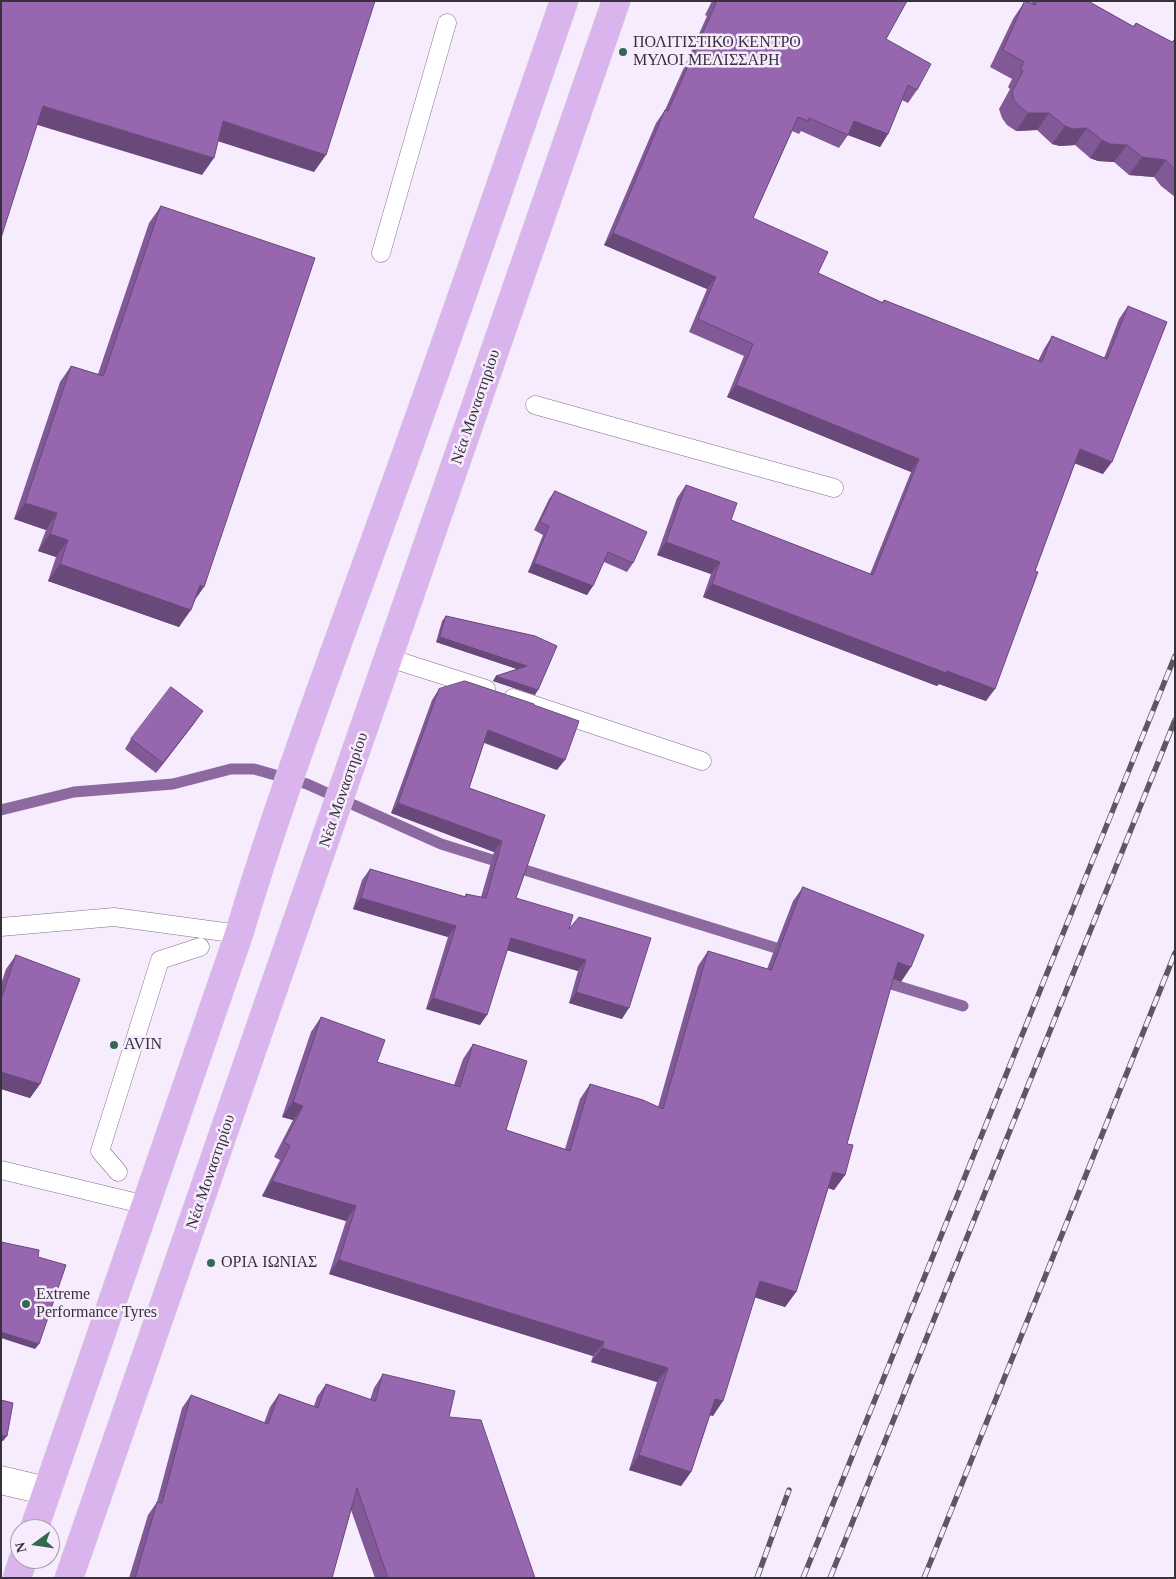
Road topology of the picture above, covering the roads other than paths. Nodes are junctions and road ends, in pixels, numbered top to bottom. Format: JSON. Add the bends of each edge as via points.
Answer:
{"nodes":[{"id":1,"x":564,"y":1,"type":"edge"},
{"id":2,"x":616,"y":1,"type":"edge"},
{"id":3,"x":447,"y":23,"type":"dead end"},
{"id":4,"x":381,"y":253,"type":"dead end"},
{"id":5,"x":535,"y":405,"type":"dead end"},
{"id":6,"x":834,"y":488,"type":"dead end"},
{"id":7,"x":390,"y":658,"type":"junction"},
{"id":8,"x":702,"y":761,"type":"dead end"},
{"id":9,"x":1,"y":927,"type":"edge"},
{"id":10,"x":239,"y":934,"type":"junction"},
{"id":11,"x":200,"y":947,"type":"dead end"},
{"id":12,"x":1,"y":1170,"type":"edge"},
{"id":13,"x":118,"y":1172,"type":"dead end"},
{"id":14,"x":146,"y":1205,"type":"junction"},
{"id":15,"x":1,"y":1480,"type":"edge"},
{"id":16,"x":46,"y":1491,"type":"junction"},
{"id":17,"x":37,"y":1519,"type":"edge"},
{"id":18,"x":69,"y":1578,"type":"edge"}],
"edges":[{"from":1,"to":10,"type":"main road","via":[[468,284],[307,727]]},
{"from":2,"to":7,"type":"main road","name":"Νέα Μοναστηρίου"},
{"from":3,"to":4,"type":"lane"},
{"from":5,"to":6,"type":"lane"},
{"from":7,"to":8,"type":"lane"},
{"from":7,"to":18,"type":"main road","name":"Νέα Μοναστηρίου"},
{"from":9,"to":10,"type":"lane","via":[[114,917]]},
{"from":10,"to":14,"type":"main road"},
{"from":11,"to":13,"type":"lane","via":[[160,960],[100,1151]]},
{"from":12,"to":14,"type":"lane"},
{"from":14,"to":16,"type":"main road"},
{"from":15,"to":16,"type":"street"},
{"from":16,"to":17,"type":"main road"}]}
